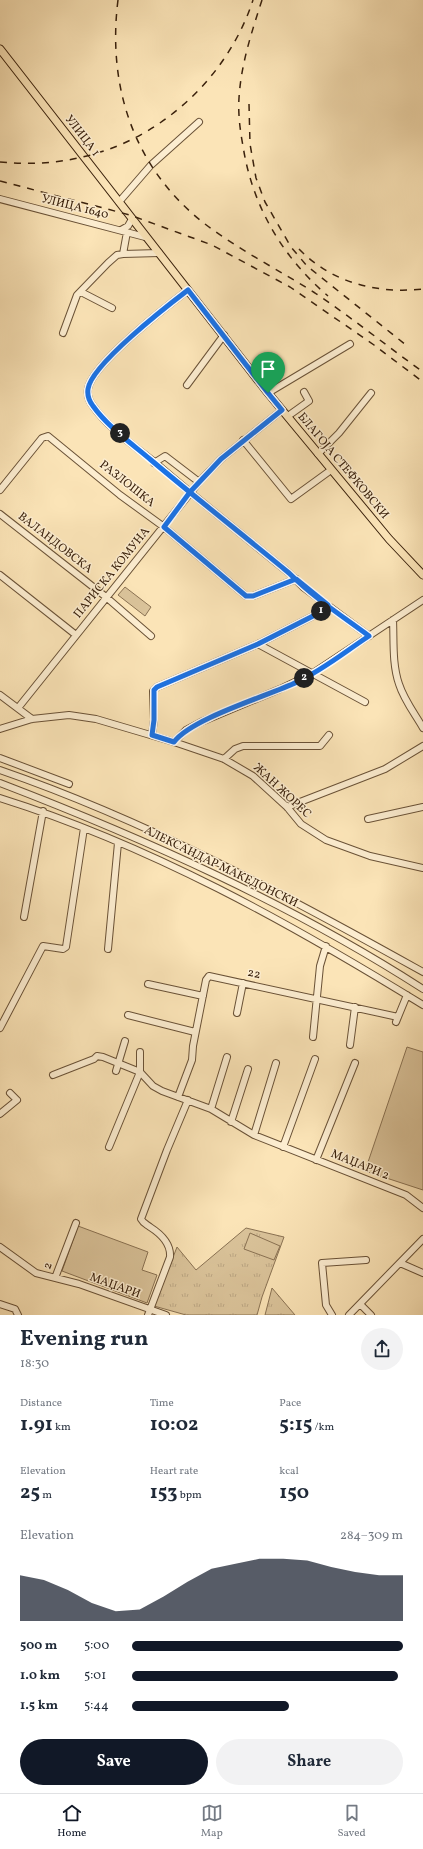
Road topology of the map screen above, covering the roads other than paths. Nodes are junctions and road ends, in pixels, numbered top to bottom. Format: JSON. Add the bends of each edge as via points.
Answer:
{"nodes":[{"id":1,"x":0,"y":49,"type":"edge"},
{"id":2,"x":199,"y":122,"type":"dead end"},
{"id":3,"x":0,"y":199,"type":"edge"},
{"id":4,"x":119,"y":202,"type":"junction"},
{"id":5,"x":132,"y":219,"type":"junction"},
{"id":6,"x":124,"y":231,"type":"junction"},
{"id":7,"x":145,"y":237,"type":"junction"},
{"id":8,"x":123,"y":254,"type":"junction"},
{"id":9,"x":159,"y":254,"type":"junction"},
{"id":10,"x":188,"y":290,"type":"junction"},
{"id":11,"x":81,"y":292,"type":"junction"},
{"id":12,"x":112,"y":308,"type":"dead end"},
{"id":13,"x":63,"y":333,"type":"dead end"},
{"id":14,"x":224,"y":335,"type":"junction"},
{"id":15,"x":350,"y":344,"type":"dead end"},
{"id":16,"x":187,"y":385,"type":"dead end"},
{"id":17,"x":304,"y":392,"type":"dead end"},
{"id":18,"x":268,"y":393,"type":"junction"},
{"id":19,"x":371,"y":393,"type":"dead end"},
{"id":20,"x":282,"y":410,"type":"junction"},
{"id":21,"x":288,"y":416,"type":"junction"},
{"id":22,"x":243,"y":440,"type":"junction"},
{"id":23,"x":318,"y":454,"type":"junction"},
{"id":24,"x":154,"y":463,"type":"junction"},
{"id":25,"x":331,"y":470,"type":"junction"},
{"id":26,"x":199,"y":482,"type":"junction"},
{"id":27,"x":0,"y":490,"type":"edge"},
{"id":28,"x":190,"y":492,"type":"junction"},
{"id":29,"x":0,"y":514,"type":"edge"},
{"id":30,"x":164,"y":527,"type":"junction"},
{"id":31,"x":0,"y":575,"type":"edge"},
{"id":32,"x":423,"y":575,"type":"edge"},
{"id":33,"x":296,"y":579,"type":"junction"},
{"id":34,"x":106,"y":597,"type":"junction"},
{"id":35,"x":423,"y":600,"type":"edge"},
{"id":36,"x":328,"y":605,"type":"junction"},
{"id":37,"x":393,"y":620,"type":"junction"},
{"id":38,"x":76,"y":635,"type":"junction"},
{"id":39,"x":151,"y":636,"type":"dead end"},
{"id":40,"x":369,"y":636,"type":"junction"},
{"id":41,"x":258,"y":644,"type":"junction"},
{"id":42,"x":313,"y":673,"type":"junction"},
{"id":43,"x":0,"y":695,"type":"edge"},
{"id":44,"x":364,"y":702,"type":"dead end"},
{"id":45,"x":18,"y":708,"type":"junction"},
{"id":46,"x":32,"y":719,"type":"junction"},
{"id":47,"x":423,"y":728,"type":"edge"},
{"id":48,"x":0,"y":729,"type":"edge"},
{"id":49,"x":152,"y":735,"type":"junction"},
{"id":50,"x":329,"y":735,"type":"dead end"},
{"id":51,"x":174,"y":742,"type":"junction"},
{"id":52,"x":423,"y":746,"type":"edge"},
{"id":53,"x":0,"y":758,"type":"edge"},
{"id":54,"x":224,"y":759,"type":"junction"},
{"id":55,"x":0,"y":770,"type":"edge"},
{"id":56,"x":0,"y":783,"type":"edge"},
{"id":57,"x":69,"y":784,"type":"dead end"},
{"id":58,"x":0,"y":798,"type":"edge"},
{"id":59,"x":287,"y":807,"type":"junction"},
{"id":60,"x":423,"y":807,"type":"edge"},
{"id":61,"x":42,"y":811,"type":"junction"},
{"id":62,"x":368,"y":819,"type":"dead end"},
{"id":63,"x":84,"y":828,"type":"junction"},
{"id":64,"x":118,"y":843,"type":"junction"},
{"id":65,"x":423,"y":868,"type":"edge"},
{"id":66,"x":24,"y":917,"type":"dead end"},
{"id":67,"x":326,"y":946,"type":"junction"},
{"id":68,"x":108,"y":949,"type":"dead end"},
{"id":69,"x":423,"y":972,"type":"edge"},
{"id":70,"x":243,"y":983,"type":"junction"},
{"id":71,"x":148,"y":984,"type":"dead end"},
{"id":72,"x":423,"y":989,"type":"edge"},
{"id":73,"x":407,"y":995,"type":"junction"},
{"id":74,"x":203,"y":996,"type":"junction"},
{"id":75,"x":316,"y":998,"type":"junction"},
{"id":76,"x":423,"y":1005,"type":"edge"},
{"id":77,"x":355,"y":1008,"type":"junction"},
{"id":78,"x":237,"y":1013,"type":"dead end"},
{"id":79,"x":128,"y":1015,"type":"dead end"},
{"id":80,"x":0,"y":1028,"type":"edge"},
{"id":81,"x":196,"y":1032,"type":"junction"},
{"id":82,"x":313,"y":1037,"type":"dead end"},
{"id":83,"x":125,"y":1041,"type":"dead end"},
{"id":84,"x":350,"y":1045,"type":"dead end"},
{"id":85,"x":140,"y":1052,"type":"dead end"},
{"id":86,"x":227,"y":1057,"type":"dead end"},
{"id":87,"x":315,"y":1058,"type":"dead end"},
{"id":88,"x":118,"y":1063,"type":"junction"},
{"id":89,"x":276,"y":1063,"type":"dead end"},
{"id":90,"x":355,"y":1063,"type":"dead end"},
{"id":91,"x":248,"y":1069,"type":"dead end"},
{"id":92,"x":116,"y":1071,"type":"dead end"},
{"id":93,"x":140,"y":1072,"type":"junction"},
{"id":94,"x":53,"y":1075,"type":"dead end"},
{"id":95,"x":10,"y":1093,"type":"dead end"},
{"id":96,"x":178,"y":1097,"type":"junction"},
{"id":97,"x":188,"y":1100,"type":"junction"},
{"id":98,"x":211,"y":1109,"type":"junction"},
{"id":99,"x":0,"y":1114,"type":"edge"},
{"id":100,"x":231,"y":1122,"type":"junction"},
{"id":101,"x":254,"y":1134,"type":"junction"},
{"id":102,"x":109,"y":1147,"type":"dead end"},
{"id":103,"x":283,"y":1147,"type":"junction"},
{"id":104,"x":316,"y":1160,"type":"junction"},
{"id":105,"x":423,"y":1208,"type":"edge"},
{"id":106,"x":76,"y":1223,"type":"dead end"},
{"id":107,"x":423,"y":1239,"type":"edge"},
{"id":108,"x":0,"y":1247,"type":"edge"},
{"id":109,"x":366,"y":1260,"type":"dead end"},
{"id":110,"x":400,"y":1263,"type":"junction"},
{"id":111,"x":423,"y":1274,"type":"edge"},
{"id":112,"x":55,"y":1278,"type":"junction"},
{"id":113,"x":0,"y":1304,"type":"edge"},
{"id":114,"x":360,"y":1304,"type":"junction"},
{"id":115,"x":149,"y":1312,"type":"edge"},
{"id":116,"x":18,"y":1315,"type":"edge"},
{"id":117,"x":166,"y":1315,"type":"edge"},
{"id":118,"x":332,"y":1315,"type":"edge"},
{"id":119,"x":349,"y":1315,"type":"edge"},
{"id":120,"x":371,"y":1315,"type":"edge"}],
"edges":[{"from":1,"to":4,"type":"main road","name":"УЛИЦА 1"},
{"from":2,"to":4,"type":"street","via":[[151,165]]},
{"from":3,"to":6,"type":"street","name":"УЛИЦА 1640"},
{"from":4,"to":5,"type":"main road","name":"УЛИЦА 1"},
{"from":5,"to":6,"type":"street"},
{"from":5,"to":7,"type":"main road","name":"УЛИЦА 1"},
{"from":6,"to":7,"type":"street","name":"УЛИЦА 1640"},
{"from":6,"to":8,"type":"street"},
{"from":7,"to":9,"type":"main road","name":"БЛАГОЈА СТЕФКОВСКИ"},
{"from":8,"to":9,"type":"street"},
{"from":8,"to":11,"type":"street","via":[[117,255],[108,263]]},
{"from":9,"to":10,"type":"main road","name":"БЛАГОЈА СТЕФКОВСКИ"},
{"from":10,"to":14,"type":"main road","name":"БЛАГОЈА СТЕФКОВСКИ"},
{"from":10,"to":24,"type":"street","via":[[140,328],[94,376],[88,388],[92,406],[103,419]]},
{"from":11,"to":12,"type":"street"},
{"from":11,"to":13,"type":"street","via":[[75,300]]},
{"from":14,"to":16,"type":"street"},
{"from":14,"to":18,"type":"main road","name":"БЛАГОЈА СТЕФКОВСКИ"},
{"from":15,"to":18,"type":"street"},
{"from":17,"to":21,"type":"street","via":[[309,401]]},
{"from":18,"to":20,"type":"main road","name":"БЛАГОЈА СТЕФКОВСКИ"},
{"from":19,"to":23,"type":"street","via":[[339,433]]},
{"from":20,"to":21,"type":"main road","name":"БЛАГОЈА СТЕФКОВСКИ"},
{"from":20,"to":22,"type":"street","name":"ПАРИСКА КОМУНА"},
{"from":21,"to":23,"type":"main road","name":"БЛАГОЈА СТЕФКОВСКИ"},
{"from":22,"to":25,"type":"street","via":[[291,499]]},
{"from":22,"to":26,"type":"street","name":"ПАРИСКА КОМУНА"},
{"from":23,"to":25,"type":"main road","name":"БЛАГОЈА СТЕФКОВСКИ"},
{"from":24,"to":26,"type":"street","via":[[162,456],[168,457]]},
{"from":24,"to":28,"type":"street"},
{"from":25,"to":32,"type":"main road","name":"БЛАГОЈА СТЕФКОВСКИ"},
{"from":26,"to":28,"type":"street","name":"ПАРИСКА КОМУНА"},
{"from":27,"to":30,"type":"street","name":"РАЗЛОШКА","via":[[44,436],[50,437],[120,495]]},
{"from":28,"to":30,"type":"street","name":"ПАРИСКА КОМУНА"},
{"from":28,"to":33,"type":"street"},
{"from":29,"to":34,"type":"street","name":"ВАЛАНДОВСКА"},
{"from":30,"to":33,"type":"street","name":"РАЗЛОШКА","via":[[246,596],[253,596]]},
{"from":30,"to":34,"type":"street","name":"ПАРИСКА КОМУНА"},
{"from":31,"to":38,"type":"street"},
{"from":33,"to":36,"type":"street"},
{"from":34,"to":38,"type":"street","name":"ПАРИСКА КОМУНА"},
{"from":34,"to":39,"type":"street","name":"ВАЛАНДОВСКА"},
{"from":35,"to":37,"type":"street"},
{"from":36,"to":40,"type":"street"},
{"from":36,"to":41,"type":"street","via":[[319,613]]},
{"from":37,"to":40,"type":"street"},
{"from":37,"to":47,"type":"street","via":[[398,680]]},
{"from":38,"to":45,"type":"street","name":"ПАРИСКА КОМУНА"},
{"from":40,"to":42,"type":"street"},
{"from":41,"to":42,"type":"street"},
{"from":41,"to":49,"type":"street","via":[[155,689]]},
{"from":42,"to":44,"type":"street"},
{"from":42,"to":51,"type":"street","via":[[280,690],[201,722]]},
{"from":43,"to":45,"type":"street"},
{"from":45,"to":46,"type":"street"},
{"from":46,"to":48,"type":"street","name":"ЖАН ЖОРЕС"},
{"from":46,"to":49,"type":"street","name":"ЖАН ЖОРЕС","via":[[69,715],[96,719]]},
{"from":49,"to":51,"type":"street","name":"ЖАН ЖОРЕС"},
{"from":50,"to":54,"type":"street","via":[[320,746],[239,746]]},
{"from":51,"to":54,"type":"street","name":"ЖАН ЖОРЕС"},
{"from":52,"to":59,"type":"street","via":[[385,769]]},
{"from":53,"to":57,"type":"street"},
{"from":54,"to":59,"type":"street","name":"ЖАН ЖОРЕС","via":[[253,776]]},
{"from":55,"to":69,"type":"street","name":"АЛЕКСАНДАР МАКЕДОНСКИ","via":[[152,831],[260,882]]},
{"from":56,"to":72,"type":"street","name":"АЛЕКСАНДАР МАКЕДОНСКИ","via":[[85,816],[237,886],[304,920]]},
{"from":58,"to":61,"type":"street"},
{"from":59,"to":65,"type":"street","name":"ЖАН ЖОРЕС","via":[[301,824],[326,840],[370,856]]},
{"from":60,"to":62,"type":"street"},
{"from":61,"to":63,"type":"street"},
{"from":61,"to":66,"type":"street"},
{"from":63,"to":64,"type":"street"},
{"from":63,"to":80,"type":"street","via":[[66,947],[63,949],[43,946]]},
{"from":64,"to":67,"type":"street","via":[[230,894]]},
{"from":64,"to":68,"type":"street"},
{"from":67,"to":73,"type":"street"},
{"from":67,"to":75,"type":"street","via":[[320,966]]},
{"from":70,"to":74,"type":"street","name":"22","via":[[208,976]]},
{"from":70,"to":75,"type":"street","name":"22"},
{"from":70,"to":78,"type":"street"},
{"from":71,"to":74,"type":"street"},
{"from":73,"to":76,"type":"street"},
{"from":73,"to":77,"type":"street","name":"22","via":[[397,1019]]},
{"from":74,"to":81,"type":"street","name":"22"},
{"from":75,"to":77,"type":"street","name":"22"},
{"from":75,"to":82,"type":"street"},
{"from":77,"to":84,"type":"street"},
{"from":79,"to":81,"type":"street"},
{"from":81,"to":96,"type":"street","name":"22","via":[[192,1060]]},
{"from":83,"to":88,"type":"street"},
{"from":85,"to":93,"type":"street"},
{"from":86,"to":98,"type":"street"},
{"from":87,"to":103,"type":"street"},
{"from":88,"to":92,"type":"street"},
{"from":88,"to":93,"type":"street"},
{"from":88,"to":94,"type":"street","via":[[98,1056]]},
{"from":89,"to":101,"type":"street"},
{"from":90,"to":104,"type":"street","name":"МАЏАРИ 2"},
{"from":91,"to":100,"type":"street"},
{"from":93,"to":96,"type":"street","via":[[157,1089]]},
{"from":93,"to":102,"type":"street"},
{"from":95,"to":99,"type":"street","via":[[17,1100]]},
{"from":96,"to":97,"type":"street"},
{"from":97,"to":98,"type":"street"},
{"from":97,"to":115,"type":"street","via":[[141,1219],[162,1237],[170,1250],[170,1257]]},
{"from":98,"to":100,"type":"street"},
{"from":100,"to":101,"type":"street"},
{"from":101,"to":103,"type":"street"},
{"from":103,"to":104,"type":"street"},
{"from":104,"to":105,"type":"street","name":"МАЏАРИ 2","via":[[406,1196]]},
{"from":106,"to":112,"type":"street","name":"2"},
{"from":107,"to":110,"type":"street"},
{"from":108,"to":112,"type":"street","name":"2","via":[[36,1273]]},
{"from":109,"to":118,"type":"street","via":[[322,1263],[326,1305]]},
{"from":110,"to":111,"type":"street"},
{"from":110,"to":114,"type":"street"},
{"from":112,"to":115,"type":"street","name":"МАЏАРИ","via":[[79,1284]]},
{"from":113,"to":116,"type":"street","via":[[15,1309]]},
{"from":114,"to":119,"type":"street"},
{"from":114,"to":120,"type":"street"},
{"from":115,"to":117,"type":"street","name":"МАЏАРИ"}]}
